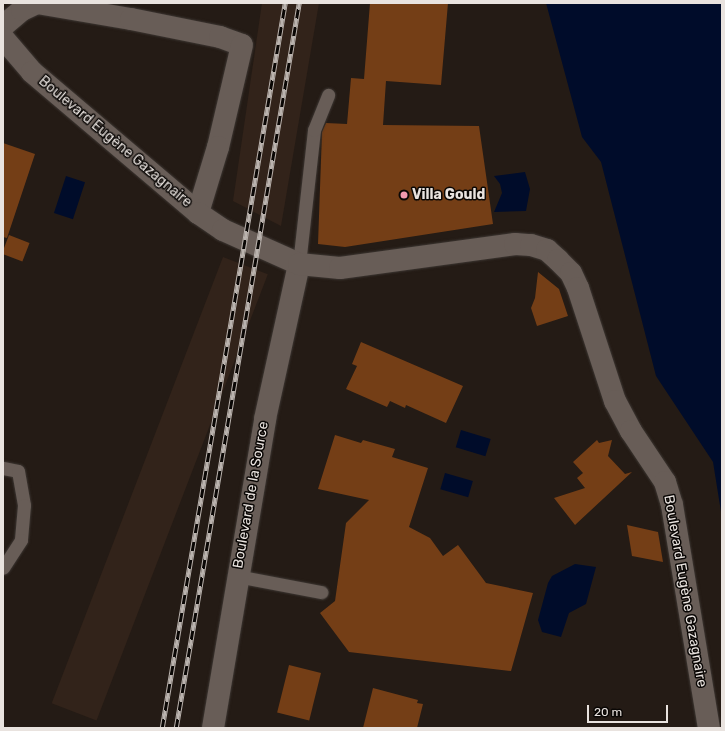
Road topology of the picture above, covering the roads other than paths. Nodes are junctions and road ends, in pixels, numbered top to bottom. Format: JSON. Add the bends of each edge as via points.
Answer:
{"nodes":[{"id":1,"x":112,"y":9,"type":"edge"},
{"id":2,"x":3,"y":26,"type":"edge"},
{"id":3,"x":3,"y":38,"type":"edge"},
{"id":4,"x":3,"y":61,"type":"edge"},
{"id":5,"x":32,"y":72,"type":"junction"},
{"id":6,"x":328,"y":95,"type":"dead end"},
{"id":7,"x":198,"y":213,"type":"junction"},
{"id":8,"x":299,"y":264,"type":"junction"},
{"id":9,"x":3,"y":468,"type":"edge"},
{"id":10,"x":3,"y":568,"type":"edge"},
{"id":11,"x":237,"y":576,"type":"junction"},
{"id":12,"x":320,"y":592,"type":"dead end"},
{"id":13,"x":213,"y":728,"type":"edge"},
{"id":14,"x":709,"y":728,"type":"edge"}],
"edges":[{"from":1,"to":2,"type":"street","name":"Boulevard Eugène Gazagnaire","via":[[37,3],[22,10]]},
{"from":1,"to":7,"type":"street","name":"Boulevard Eugène Gazagnaire","via":[[242,45],[218,147]]},
{"from":3,"to":5,"type":"street","name":"Boulevard Eugène Gazagnaire"},
{"from":4,"to":5,"type":"street","name":"Boulevard Eugène Gazagnaire"},
{"from":5,"to":7,"type":"street","name":"Boulevard Eugène Gazagnaire"},
{"from":6,"to":8,"type":"lane","via":[[314,130]]},
{"from":7,"to":8,"type":"street","name":"Boulevard Eugène Gazagnaire","via":[[223,230]]},
{"from":8,"to":11,"type":"street","name":"Boulevard de la Source","via":[[265,419]]},
{"from":8,"to":14,"type":"street","name":"Boulevard Eugène Gazagnaire","via":[[340,268],[515,244],[547,250],[571,273],[615,401],[665,482],[672,505]]},
{"from":9,"to":10,"type":"lane","via":[[18,471],[24,505],[21,540]]},
{"from":11,"to":12,"type":"lane"},
{"from":11,"to":13,"type":"street","name":"Boulevard de la Source"}]}
